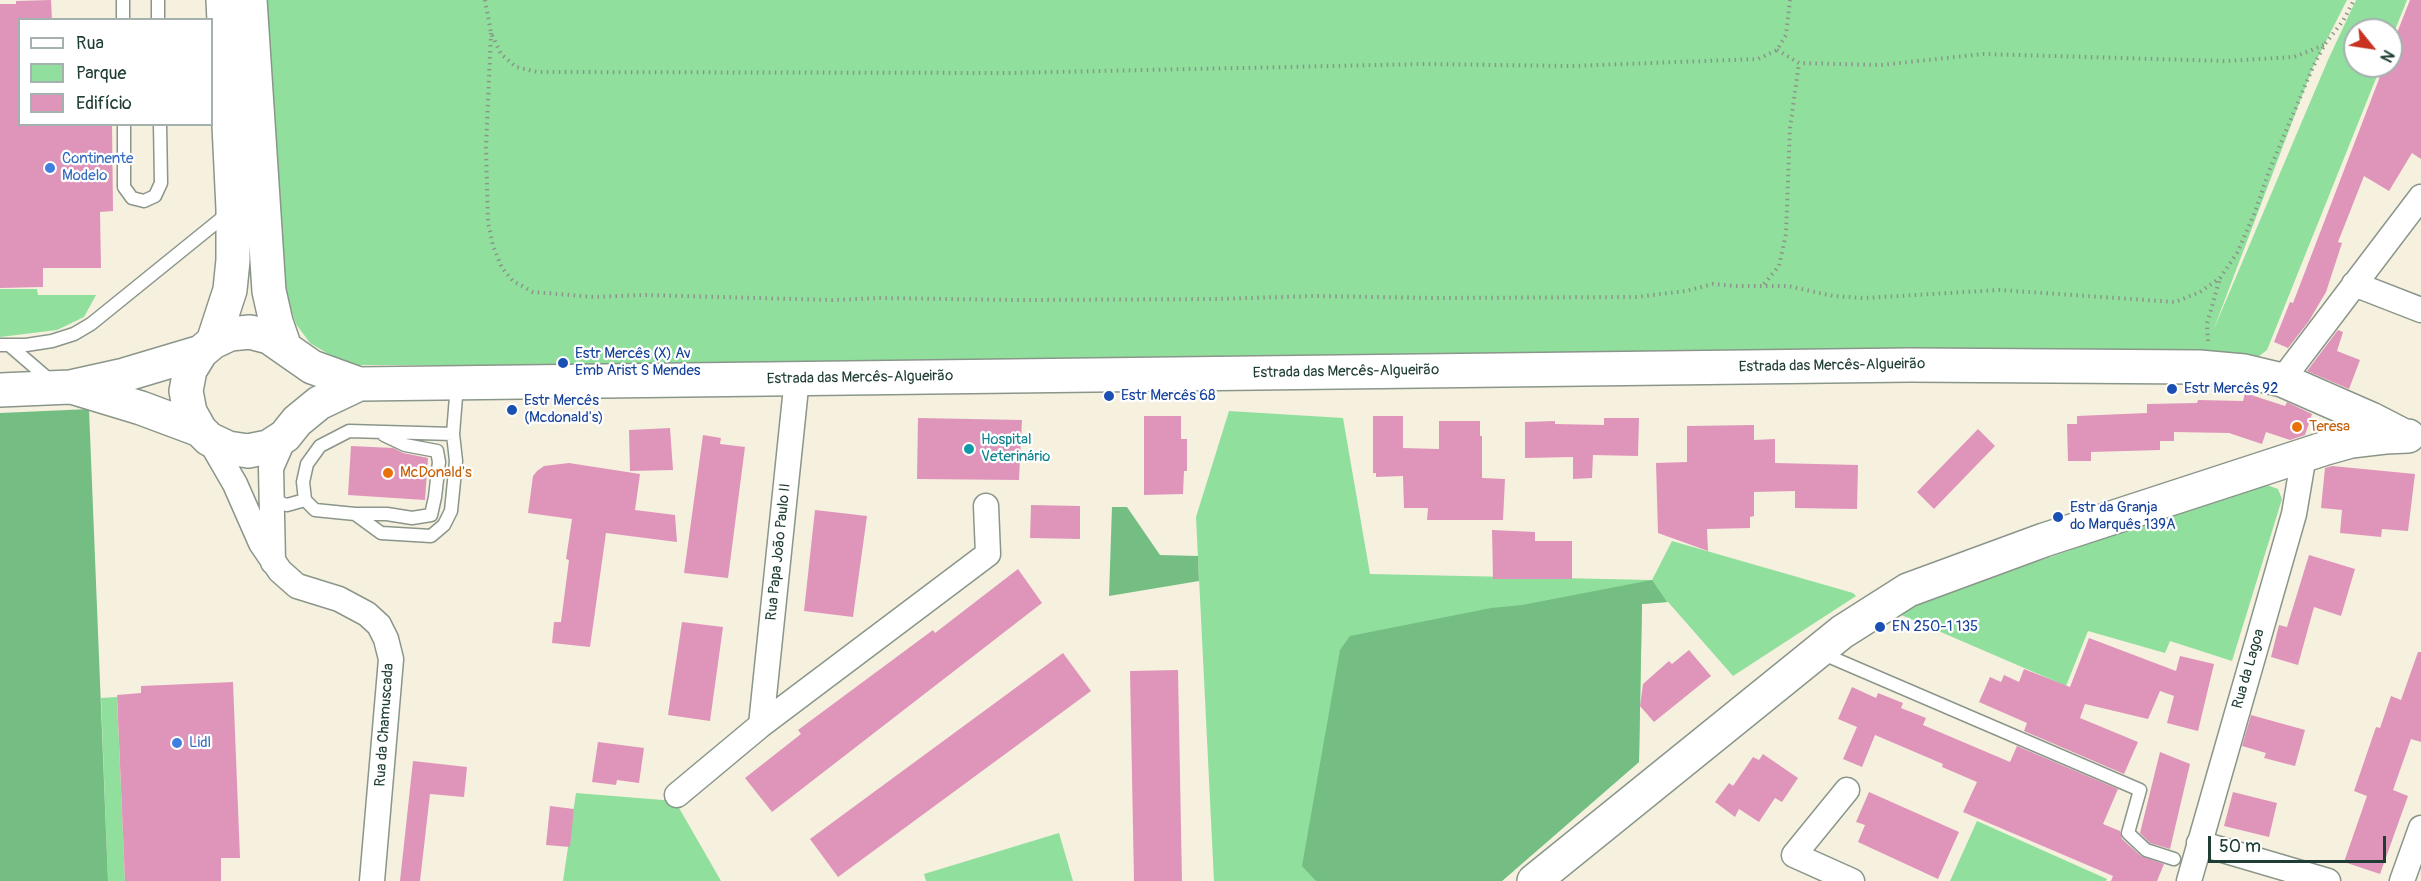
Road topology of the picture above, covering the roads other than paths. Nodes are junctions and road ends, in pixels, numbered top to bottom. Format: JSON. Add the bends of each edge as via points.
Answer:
{"nodes":[{"id":1,"x":123,"y":0,"type":"edge"},
{"id":2,"x":158,"y":0,"type":"edge"},
{"id":3,"x":223,"y":0,"type":"edge"},
{"id":4,"x":250,"y":0,"type":"edge"},
{"id":5,"x":123,"y":18,"type":"edge"},
{"id":6,"x":158,"y":18,"type":"edge"},
{"id":7,"x":219,"y":63,"type":"edge"},
{"id":8,"x":258,"y":121,"type":"junction"},
{"id":9,"x":124,"y":126,"type":"edge"},
{"id":10,"x":160,"y":126,"type":"edge"},
{"id":11,"x":2421,"y":197,"type":"edge"},
{"id":12,"x":233,"y":209,"type":"junction"},
{"id":13,"x":2354,"y":284,"type":"junction"},
{"id":14,"x":2421,"y":310,"type":"edge"},
{"id":15,"x":5,"y":345,"type":"edge"},
{"id":16,"x":207,"y":347,"type":"junction"},
{"id":17,"x":289,"y":351,"type":"junction"},
{"id":18,"x":797,"y":378,"type":"junction"},
{"id":19,"x":2283,"y":380,"type":"junction"},
{"id":20,"x":359,"y":384,"type":"junction"},
{"id":21,"x":457,"y":384,"type":"junction"},
{"id":22,"x":64,"y":387,"type":"junction"},
{"id":23,"x":0,"y":390,"type":"edge"},
{"id":24,"x":2326,"y":400,"type":"junction"},
{"id":25,"x":291,"y":428,"type":"junction"},
{"id":26,"x":379,"y":432,"type":"junction"},
{"id":27,"x":205,"y":434,"type":"junction"},
{"id":28,"x":453,"y":434,"type":"junction"},
{"id":29,"x":2412,"y":437,"type":"edge"},
{"id":30,"x":2315,"y":452,"type":"junction"},
{"id":31,"x":272,"y":500,"type":"junction"},
{"id":32,"x":304,"y":500,"type":"junction"},
{"id":33,"x":986,"y":506,"type":"dead end"},
{"id":34,"x":355,"y":514,"type":"junction"},
{"id":35,"x":273,"y":562,"type":"junction"},
{"id":36,"x":1818,"y":651,"type":"junction"},
{"id":37,"x":760,"y":725,"type":"junction"},
{"id":38,"x":1847,"y":790,"type":"dead end"},
{"id":39,"x":677,"y":795,"type":"dead end"},
{"id":40,"x":2421,"y":828,"type":"edge"},
{"id":41,"x":2199,"y":843,"type":"junction"},
{"id":42,"x":2174,"y":859,"type":"dead end"},
{"id":43,"x":372,"y":881,"type":"edge"},
{"id":44,"x":1534,"y":881,"type":"edge"},
{"id":45,"x":1852,"y":881,"type":"edge"},
{"id":46,"x":2189,"y":881,"type":"edge"},
{"id":47,"x":2328,"y":881,"type":"edge"},
{"id":48,"x":2402,"y":881,"type":"edge"}],
"edges":[{"from":1,"to":5,"type":"lane"},
{"from":2,"to":6,"type":"lane"},
{"from":3,"to":7,"type":"street"},
{"from":4,"to":8,"type":"street"},
{"from":7,"to":8,"type":"lane","via":[[237,66],[244,74],[250,105]]},
{"from":7,"to":12,"type":"street"},
{"from":8,"to":17,"type":"street","via":[[269,291],[276,322]]},
{"from":9,"to":10,"type":"lane","via":[[124,187],[132,198],[144,201],[155,196],[161,183]]},
{"from":11,"to":13,"type":"street"},
{"from":12,"to":15,"type":"lane","via":[[91,324],[52,340]]},
{"from":12,"to":16,"type":"street","via":[[230,290]]},
{"from":13,"to":14,"type":"street"},
{"from":13,"to":19,"type":"street"},
{"from":15,"to":22,"type":"lane"},
{"from":16,"to":17,"type":"street","name":"Estrada das Mercês-Algueirão","via":[[230,334],[250,332],[269,337]]},
{"from":16,"to":22,"type":"street","name":"Estrada das Mercês-Algueirão","via":[[124,375]]},
{"from":16,"to":27,"type":"street","via":[[190,370],[186,391],[190,412]]},
{"from":17,"to":20,"type":"street","name":"Estrada das Mercês-Algueirão","via":[[328,375]]},
{"from":17,"to":25,"type":"street","via":[[301,370],[305,387],[303,405]]},
{"from":18,"to":19,"type":"street","name":"Estrada das Mercês-Algueirão","via":[[1910,365],[2209,368]]},
{"from":18,"to":21,"type":"street","name":"Estrada das Mercês-Algueirão"},
{"from":18,"to":37,"type":"street","name":"Rua Papa João Paulo II"},
{"from":19,"to":24,"type":"street","name":"Estrada das Mercês-Algueirão"},
{"from":20,"to":21,"type":"street","name":"Estrada das Mercês-Algueirão"},
{"from":20,"to":25,"type":"street","name":"Estrada das Mercês-Algueirão","via":[[319,403]]},
{"from":21,"to":28,"type":"lane"},
{"from":22,"to":23,"type":"street","name":"Estrada das Mercês-Algueirão"},
{"from":22,"to":27,"type":"street","name":"Estrada das Mercês-Algueirão","via":[[141,408]]},
{"from":24,"to":29,"type":"street","name":"Estrada das Mercês-Algueirão"},
{"from":24,"to":30,"type":"street","via":[[2331,424]]},
{"from":25,"to":27,"type":"street","name":"Estrada das Mercês-Algueirão","via":[[268,447],[248,451],[228,448]]},
{"from":25,"to":31,"type":"street","via":[[271,468]]},
{"from":26,"to":28,"type":"lane"},
{"from":26,"to":32,"type":"lane","via":[[349,431],[320,446],[307,464]]},
{"from":26,"to":34,"type":"lane","via":[[405,445],[437,451],[431,515],[412,518]]},
{"from":27,"to":35,"type":"street","name":"Rua da Chamuscada","via":[[235,484]]},
{"from":28,"to":34,"type":"lane","via":[[456,461],[452,512],[431,536],[381,533]]},
{"from":29,"to":30,"type":"street","via":[[2351,441]]},
{"from":30,"to":36,"type":"street","via":[[1927,581],[1870,612]]},
{"from":30,"to":41,"type":"street","name":"Rua da Lagoa"},
{"from":31,"to":32,"type":"lane","via":[[286,506]]},
{"from":31,"to":35,"type":"street"},
{"from":32,"to":34,"type":"lane","via":[[315,510]]},
{"from":33,"to":37,"type":"street","via":[[988,554]]},
{"from":35,"to":43,"type":"street","name":"Rua da Chamuscada","via":[[297,586],[339,599],[368,614],[386,639],[391,659]]},
{"from":36,"to":42,"type":"lane","via":[[2140,790],[2128,833],[2146,850]]},
{"from":36,"to":44,"type":"street"},
{"from":37,"to":39,"type":"street"},
{"from":38,"to":45,"type":"street","via":[[1794,855]]},
{"from":40,"to":48,"type":"street"},
{"from":41,"to":46,"type":"street","name":"Rua da Lagoa"},
{"from":41,"to":47,"type":"street"}]}
